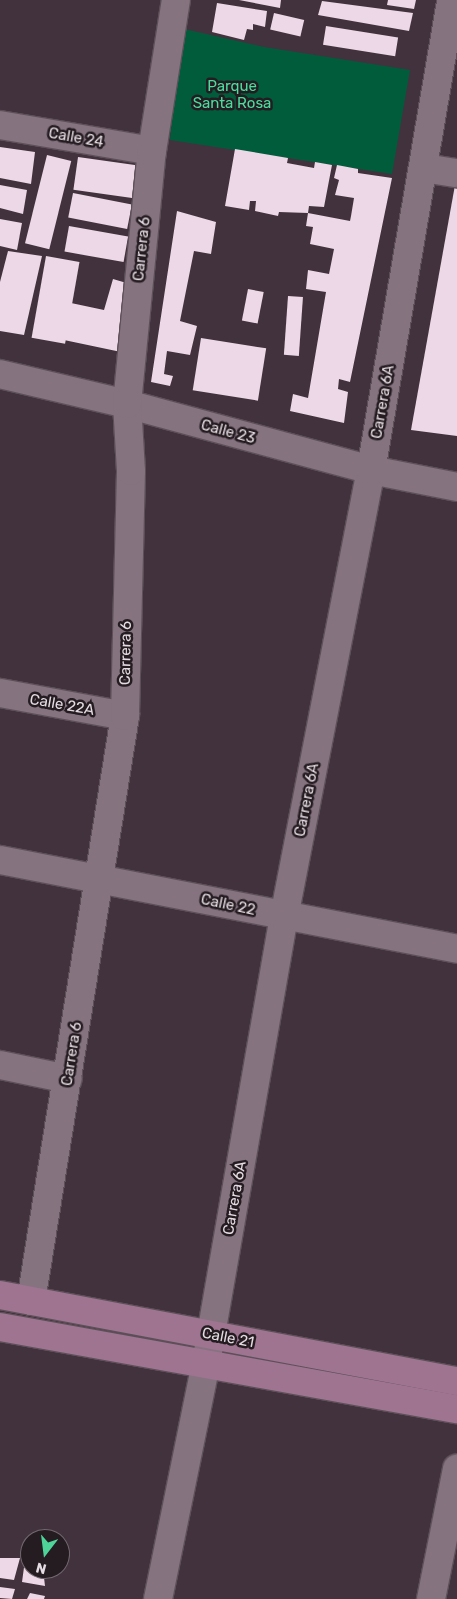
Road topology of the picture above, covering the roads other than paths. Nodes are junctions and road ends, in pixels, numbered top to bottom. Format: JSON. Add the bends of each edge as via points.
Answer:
{"nodes":[{"id":1,"x":176,"y":0,"type":"edge"},
{"id":2,"x":451,"y":0,"type":"edge"},
{"id":3,"x":0,"y":125,"type":"edge"},
{"id":4,"x":152,"y":151,"type":"junction"},
{"id":5,"x":424,"y":168,"type":"junction"},
{"id":6,"x":457,"y":174,"type":"edge"},
{"id":7,"x":0,"y":374,"type":"edge"},
{"id":8,"x":127,"y":404,"type":"junction"},
{"id":9,"x":372,"y":470,"type":"junction"},
{"id":10,"x":457,"y":487,"type":"edge"},
{"id":11,"x":0,"y":693,"type":"edge"},
{"id":12,"x":125,"y":716,"type":"junction"},
{"id":13,"x":0,"y":860,"type":"edge"},
{"id":14,"x":100,"y":879,"type":"junction"},
{"id":15,"x":284,"y":917,"type":"junction"},
{"id":16,"x":457,"y":949,"type":"edge"},
{"id":17,"x":0,"y":1065,"type":"edge"},
{"id":18,"x":68,"y":1079,"type":"junction"},
{"id":19,"x":0,"y":1295,"type":"edge"},
{"id":20,"x":31,"y":1301,"type":"junction"},
{"id":21,"x":0,"y":1327,"type":"edge"},
{"id":22,"x":211,"y":1335,"type":"junction"},
{"id":23,"x":206,"y":1363,"type":"junction"},
{"id":24,"x":457,"y":1381,"type":"edge"},
{"id":25,"x":457,"y":1409,"type":"edge"},
{"id":26,"x":457,"y":1469,"type":"edge"},
{"id":27,"x":158,"y":1599,"type":"edge"},
{"id":28,"x":431,"y":1599,"type":"edge"}],
"edges":[{"from":1,"to":4,"type":"street","name":"Carrera 6"},
{"from":2,"to":5,"type":"street","name":"Carrera 6A"},
{"from":3,"to":4,"type":"street","name":"Calle 24"},
{"from":4,"to":8,"type":"street","name":"Carrera 6"},
{"from":5,"to":6,"type":"street"},
{"from":5,"to":9,"type":"street","name":"Carrera 6A"},
{"from":7,"to":8,"type":"street","name":"Calle 23"},
{"from":8,"to":9,"type":"street","name":"Calle 23"},
{"from":8,"to":12,"type":"street","name":"Carrera 6","via":[[130,471]]},
{"from":9,"to":10,"type":"street","name":"Calle 23"},
{"from":9,"to":15,"type":"street","name":"Carrera 6A"},
{"from":11,"to":12,"type":"street","name":"Calle 22A"},
{"from":12,"to":14,"type":"street","name":"Carrera 6"},
{"from":13,"to":14,"type":"street","name":"Calle 22"},
{"from":14,"to":15,"type":"street","name":"Calle 22"},
{"from":14,"to":18,"type":"street","name":"Carrera 6"},
{"from":15,"to":16,"type":"street","name":"Calle 22"},
{"from":15,"to":22,"type":"street","name":"Carrera 6A"},
{"from":17,"to":18,"type":"street"},
{"from":18,"to":20,"type":"street","name":"Carrera 6"},
{"from":19,"to":20,"type":"main road","name":"Calle 21"},
{"from":20,"to":22,"type":"main road","name":"Calle 21"},
{"from":21,"to":23,"type":"main road","name":"Calle 21"},
{"from":22,"to":23,"type":"street","name":"Carrera 6A"},
{"from":22,"to":24,"type":"main road","name":"Calle 21"},
{"from":23,"to":25,"type":"main road","name":"Calle 21"},
{"from":23,"to":27,"type":"street","name":"Carrera 6A"},
{"from":26,"to":28,"type":"street"}]}
